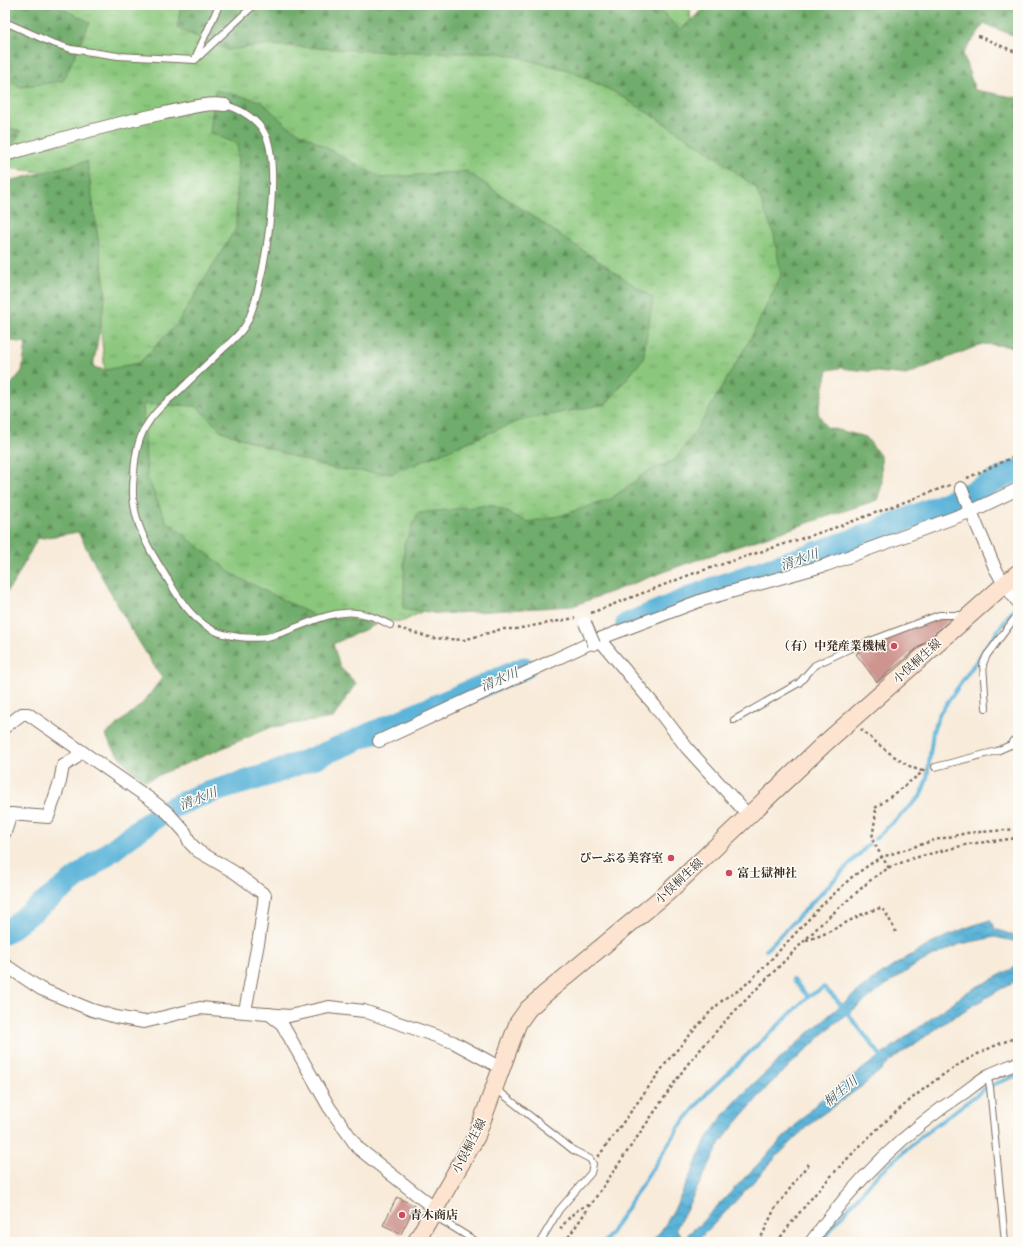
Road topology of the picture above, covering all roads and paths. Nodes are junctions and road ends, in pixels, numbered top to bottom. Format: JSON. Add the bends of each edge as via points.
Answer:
{"nodes":[{"id":1,"x":219,"y":5,"type":"edge"},
{"id":2,"x":254,"y":5,"type":"edge"},
{"id":3,"x":5,"y":22,"type":"edge"},
{"id":4,"x":978,"y":36,"type":"dead end"},
{"id":5,"x":1018,"y":53,"type":"edge"},
{"id":6,"x":195,"y":60,"type":"junction"},
{"id":7,"x":225,"y":105,"type":"joint"},
{"id":8,"x":5,"y":155,"type":"edge"},
{"id":9,"x":1018,"y":455,"type":"edge"},
{"id":10,"x":960,"y":485,"type":"junction"},
{"id":11,"x":1018,"y":488,"type":"edge"},
{"id":12,"x":971,"y":508,"type":"junction"},
{"id":13,"x":1018,"y":573,"type":"edge"},
{"id":14,"x":1004,"y":584,"type":"junction"},
{"id":15,"x":1018,"y":602,"type":"edge"},
{"id":16,"x":1018,"y":614,"type":"edge"},
{"id":17,"x":969,"y":615,"type":"junction"},
{"id":18,"x":584,"y":620,"type":"junction"},
{"id":19,"x":390,"y":625,"type":"joint"},
{"id":20,"x":596,"y":641,"type":"junction"},
{"id":21,"x":986,"y":708,"type":"dead end"},
{"id":22,"x":734,"y":720,"type":"dead end"},
{"id":23,"x":852,"y":720,"type":"junction"},
{"id":24,"x":5,"y":727,"type":"edge"},
{"id":25,"x":379,"y":741,"type":"dead end"},
{"id":26,"x":1016,"y":743,"type":"edge"},
{"id":27,"x":81,"y":751,"type":"junction"},
{"id":28,"x":935,"y":768,"type":"joint"},
{"id":29,"x":922,"y":771,"type":"junction"},
{"id":30,"x":749,"y":816,"type":"junction"},
{"id":31,"x":1018,"y":829,"type":"edge"},
{"id":32,"x":5,"y":832,"type":"edge"},
{"id":33,"x":1018,"y":838,"type":"edge"},
{"id":34,"x":882,"y":857,"type":"junction"},
{"id":35,"x":889,"y":868,"type":"junction"},
{"id":36,"x":896,"y":932,"type":"dead end"},
{"id":37,"x":806,"y":940,"type":"junction"},
{"id":38,"x":5,"y":965,"type":"edge"},
{"id":39,"x":245,"y":1011,"type":"junction"},
{"id":40,"x":268,"y":1013,"type":"junction"},
{"id":41,"x":1018,"y":1037,"type":"edge"},
{"id":42,"x":1018,"y":1063,"type":"edge"},
{"id":43,"x":501,"y":1068,"type":"junction"},
{"id":44,"x":989,"y":1082,"type":"junction"},
{"id":45,"x":494,"y":1087,"type":"junction"},
{"id":46,"x":809,"y":1163,"type":"dead end"},
{"id":47,"x":593,"y":1164,"type":"junction"},
{"id":48,"x":590,"y":1205,"type":"junction"},
{"id":49,"x":433,"y":1211,"type":"junction"},
{"id":50,"x":558,"y":1231,"type":"dead end"},
{"id":51,"x":416,"y":1242,"type":"edge"},
{"id":52,"x":477,"y":1242,"type":"edge"},
{"id":53,"x":540,"y":1242,"type":"edge"},
{"id":54,"x":565,"y":1242,"type":"edge"},
{"id":55,"x":759,"y":1242,"type":"edge"},
{"id":56,"x":777,"y":1242,"type":"edge"},
{"id":57,"x":811,"y":1242,"type":"edge"},
{"id":58,"x":1005,"y":1242,"type":"edge"}],
"edges":[{"from":1,"to":6,"type":"lane"},
{"from":2,"to":6,"type":"lane"},
{"from":3,"to":6,"type":"lane","via":[[71,49],[118,56]]},
{"from":4,"to":5,"type":"path"},
{"from":7,"to":8,"type":"street","via":[[202,105],[120,122]]},
{"from":7,"to":19,"type":"lane","via":[[242,112],[258,125],[265,133],[271,152],[270,218],[258,292],[250,318],[238,335],[148,422],[134,461],[133,504],[136,517],[148,546],[173,588],[186,607],[211,630],[255,638],[270,636],[316,619],[344,613],[371,615]]},
{"from":9,"to":10,"type":"path"},
{"from":10,"to":12,"type":"street"},
{"from":10,"to":18,"type":"path","via":[[692,574]]},
{"from":11,"to":12,"type":"street"},
{"from":12,"to":14,"type":"street"},
{"from":12,"to":20,"type":"street","via":[[826,565],[702,600]]},
{"from":13,"to":14,"type":"main road","name":"小俣桐生線"},
{"from":14,"to":15,"type":"street"},
{"from":14,"to":17,"type":"main road","name":"小俣桐生線"},
{"from":16,"to":21,"type":"lane","via":[[982,664]]},
{"from":17,"to":22,"type":"lane","via":[[939,615],[849,649],[815,665],[799,683]]},
{"from":17,"to":23,"type":"main road","name":"小俣桐生線"},
{"from":18,"to":19,"type":"path","via":[[502,629],[464,640],[432,638]]},
{"from":18,"to":20,"type":"street","bridge":true},
{"from":20,"to":25,"type":"street"},
{"from":20,"to":30,"type":"street"},
{"from":23,"to":29,"type":"path","via":[[878,744],[912,768]]},
{"from":23,"to":30,"type":"main road","name":"小俣桐生線"},
{"from":24,"to":27,"type":"street","via":[[22,714],[28,714]]},
{"from":26,"to":28,"type":"lane","via":[[997,751]]},
{"from":27,"to":32,"type":"street","via":[[63,766],[48,817],[11,814]]},
{"from":27,"to":39,"type":"street","via":[[168,813],[198,851],[234,872],[265,895]]},
{"from":28,"to":29,"type":"path"},
{"from":29,"to":34,"type":"path","via":[[874,809],[876,812],[872,839]]},
{"from":30,"to":43,"type":"main road","name":"小俣桐生線","via":[[667,893],[528,1009],[518,1023]]},
{"from":31,"to":34,"type":"path","via":[[967,833]]},
{"from":33,"to":35,"type":"path","via":[[969,844],[914,858]]},
{"from":34,"to":35,"type":"path"},
{"from":34,"to":47,"type":"path","via":[[852,877],[741,989],[725,998],[711,1011],[668,1059]]},
{"from":35,"to":37,"type":"path","via":[[873,878]]},
{"from":36,"to":37,"type":"path","via":[[886,912],[881,908],[871,910],[818,937]]},
{"from":37,"to":48,"type":"path","via":[[726,1020],[686,1066]]},
{"from":38,"to":39,"type":"street","via":[[41,988],[92,1010],[137,1021],[144,1022],[200,1008]]},
{"from":39,"to":40,"type":"street"},
{"from":40,"to":43,"type":"street","via":[[289,1016],[329,1007],[364,1011],[453,1042]]},
{"from":40,"to":49,"type":"street","via":[[282,1024],[329,1107],[358,1148]]},
{"from":41,"to":56,"type":"path","via":[[973,1056],[945,1073],[906,1104],[864,1141],[823,1184]]},
{"from":42,"to":44,"type":"street"},
{"from":43,"to":45,"type":"main road","name":"小俣桐生線"},
{"from":44,"to":57,"type":"street","via":[[935,1112],[889,1152],[843,1199]]},
{"from":44,"to":58,"type":"lane"},
{"from":45,"to":47,"type":"lane","via":[[573,1150],[590,1159]]},
{"from":45,"to":49,"type":"main road","name":"小俣桐生線","via":[[476,1137]]},
{"from":46,"to":55,"type":"path","via":[[774,1210]]},
{"from":47,"to":53,"type":"lane","via":[[591,1173],[559,1210]]},
{"from":48,"to":50,"type":"path","via":[[576,1211]]},
{"from":48,"to":54,"type":"path"},
{"from":49,"to":51,"type":"main road","name":"小俣桐生線"},
{"from":49,"to":52,"type":"lane"}]}
